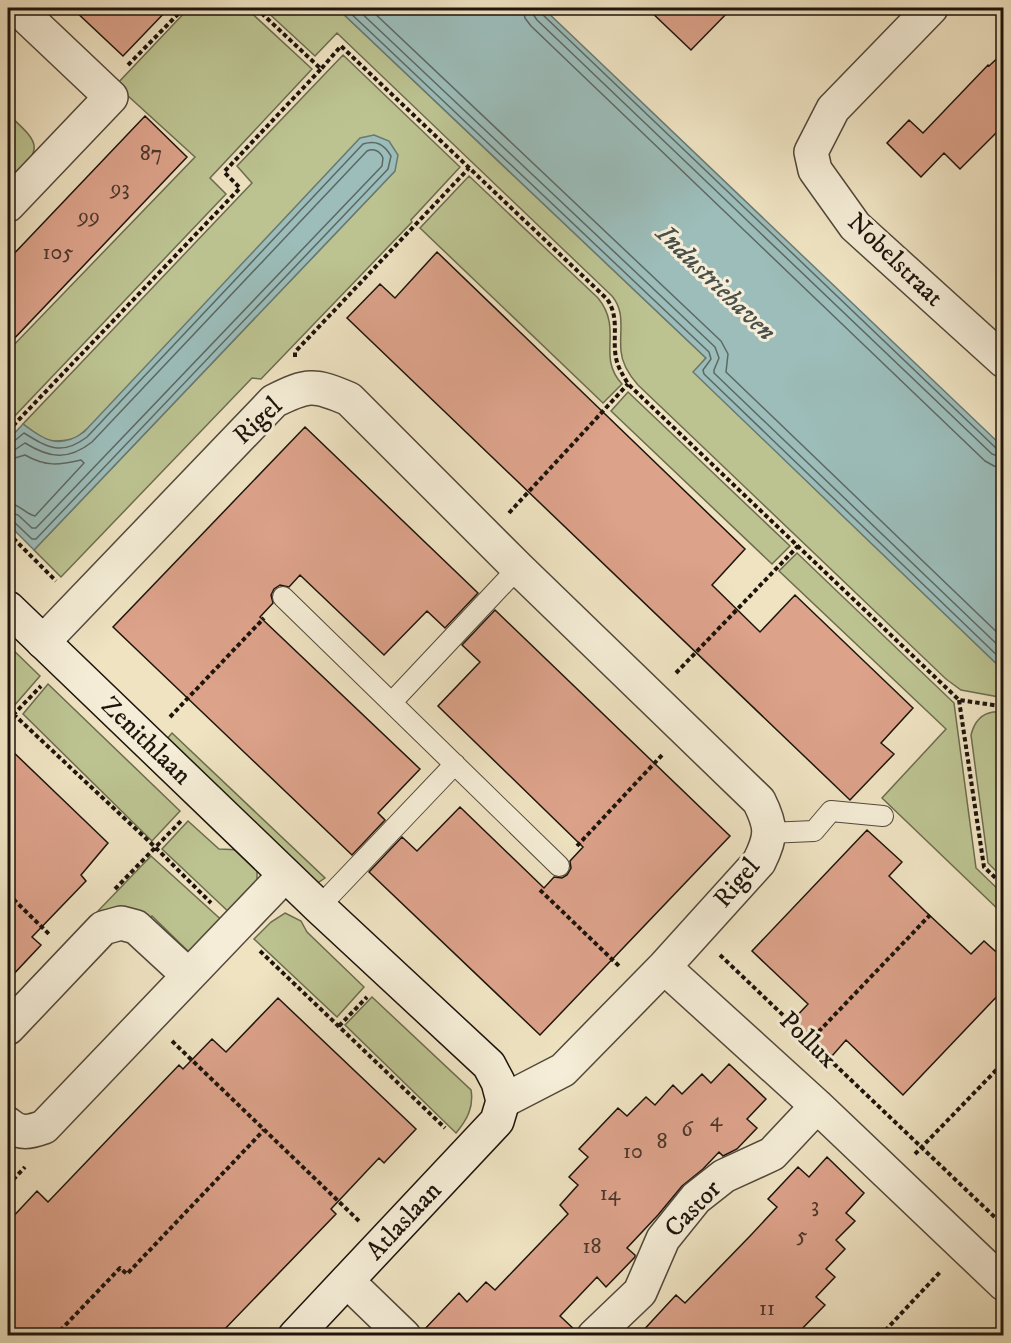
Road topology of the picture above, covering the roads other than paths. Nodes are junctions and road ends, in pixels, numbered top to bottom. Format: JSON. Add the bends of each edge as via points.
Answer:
{"nodes":[{"id":1,"x":17,"y":8,"type":"edge"},
{"id":2,"x":931,"y":8,"type":"edge"},
{"id":3,"x":8,"y":205,"type":"edge"},
{"id":4,"x":1004,"y":362,"type":"edge"},
{"id":5,"x":518,"y":568,"type":"junction"},
{"id":6,"x":283,"y":597,"type":"road end"},
{"id":7,"x":8,"y":608,"type":"edge"},
{"id":8,"x":43,"y":642,"type":"junction"},
{"id":9,"x":392,"y":702,"type":"junction"},
{"id":10,"x":455,"y":764,"type":"junction"},
{"id":11,"x":883,"y":816,"type":"dead end"},
{"id":12,"x":768,"y":833,"type":"junction"},
{"id":13,"x":559,"y":866,"type":"road end"},
{"id":14,"x":285,"y":875,"type":"junction"},
{"id":15,"x":318,"y":907,"type":"junction"},
{"id":16,"x":188,"y":975,"type":"junction"},
{"id":17,"x":653,"y":978,"type":"junction"},
{"id":18,"x":8,"y":1028,"type":"edge"},
{"id":19,"x":503,"y":1101,"type":"junction"},
{"id":20,"x":817,"y":1106,"type":"junction"},
{"id":21,"x":8,"y":1124,"type":"edge"},
{"id":22,"x":347,"y":1281,"type":"junction"},
{"id":23,"x":1004,"y":1284,"type":"edge"},
{"id":24,"x":296,"y":1335,"type":"edge"},
{"id":25,"x":405,"y":1335,"type":"edge"},
{"id":26,"x":594,"y":1335,"type":"edge"}],
"edges":[{"from":1,"to":3,"type":"street","via":[[111,97]]},
{"from":2,"to":4,"type":"street","name":"Nobelstraat","via":[[833,109],[812,152],[815,170],[855,226]]},
{"from":5,"to":8,"type":"street","name":"Rigel","via":[[349,399],[326,389],[300,388],[274,400]]},
{"from":5,"to":9,"type":"lane"},
{"from":5,"to":12,"type":"street","name":"Rigel","via":[[759,801],[769,820]]},
{"from":6,"to":9,"type":"lane"},
{"from":7,"to":8,"type":"street","name":"Zenithlaan"},
{"from":8,"to":14,"type":"street","name":"Zenithlaan"},
{"from":9,"to":10,"type":"lane"},
{"from":10,"to":13,"type":"lane"},
{"from":10,"to":15,"type":"lane"},
{"from":11,"to":12,"type":"lane","via":[[831,811],[814,831]]},
{"from":12,"to":17,"type":"street","name":"Rigel","via":[[768,844],[759,861]]},
{"from":14,"to":15,"type":"street","name":"Zenithlaan"},
{"from":14,"to":16,"type":"street"},
{"from":15,"to":19,"type":"street","name":"Zenithlaan","via":[[489,1065]]},
{"from":16,"to":18,"type":"street","via":[[136,927],[121,923],[103,928]]},
{"from":16,"to":21,"type":"street","via":[[44,1127],[27,1133]]},
{"from":17,"to":19,"type":"street","name":"Rigel","via":[[563,1070]]},
{"from":17,"to":20,"type":"street","name":"Pollux","via":[[780,1072]]},
{"from":19,"to":22,"type":"street","name":"Atlaslaan","via":[[497,1121],[484,1137]]},
{"from":20,"to":23,"type":"street","name":"Pollux"},
{"from":20,"to":26,"type":"street","name":"Castor","via":[[772,1154],[724,1176],[696,1198],[663,1239],[640,1292]]},
{"from":22,"to":24,"type":"street","name":"Atlaslaan"},
{"from":22,"to":25,"type":"street"}]}
